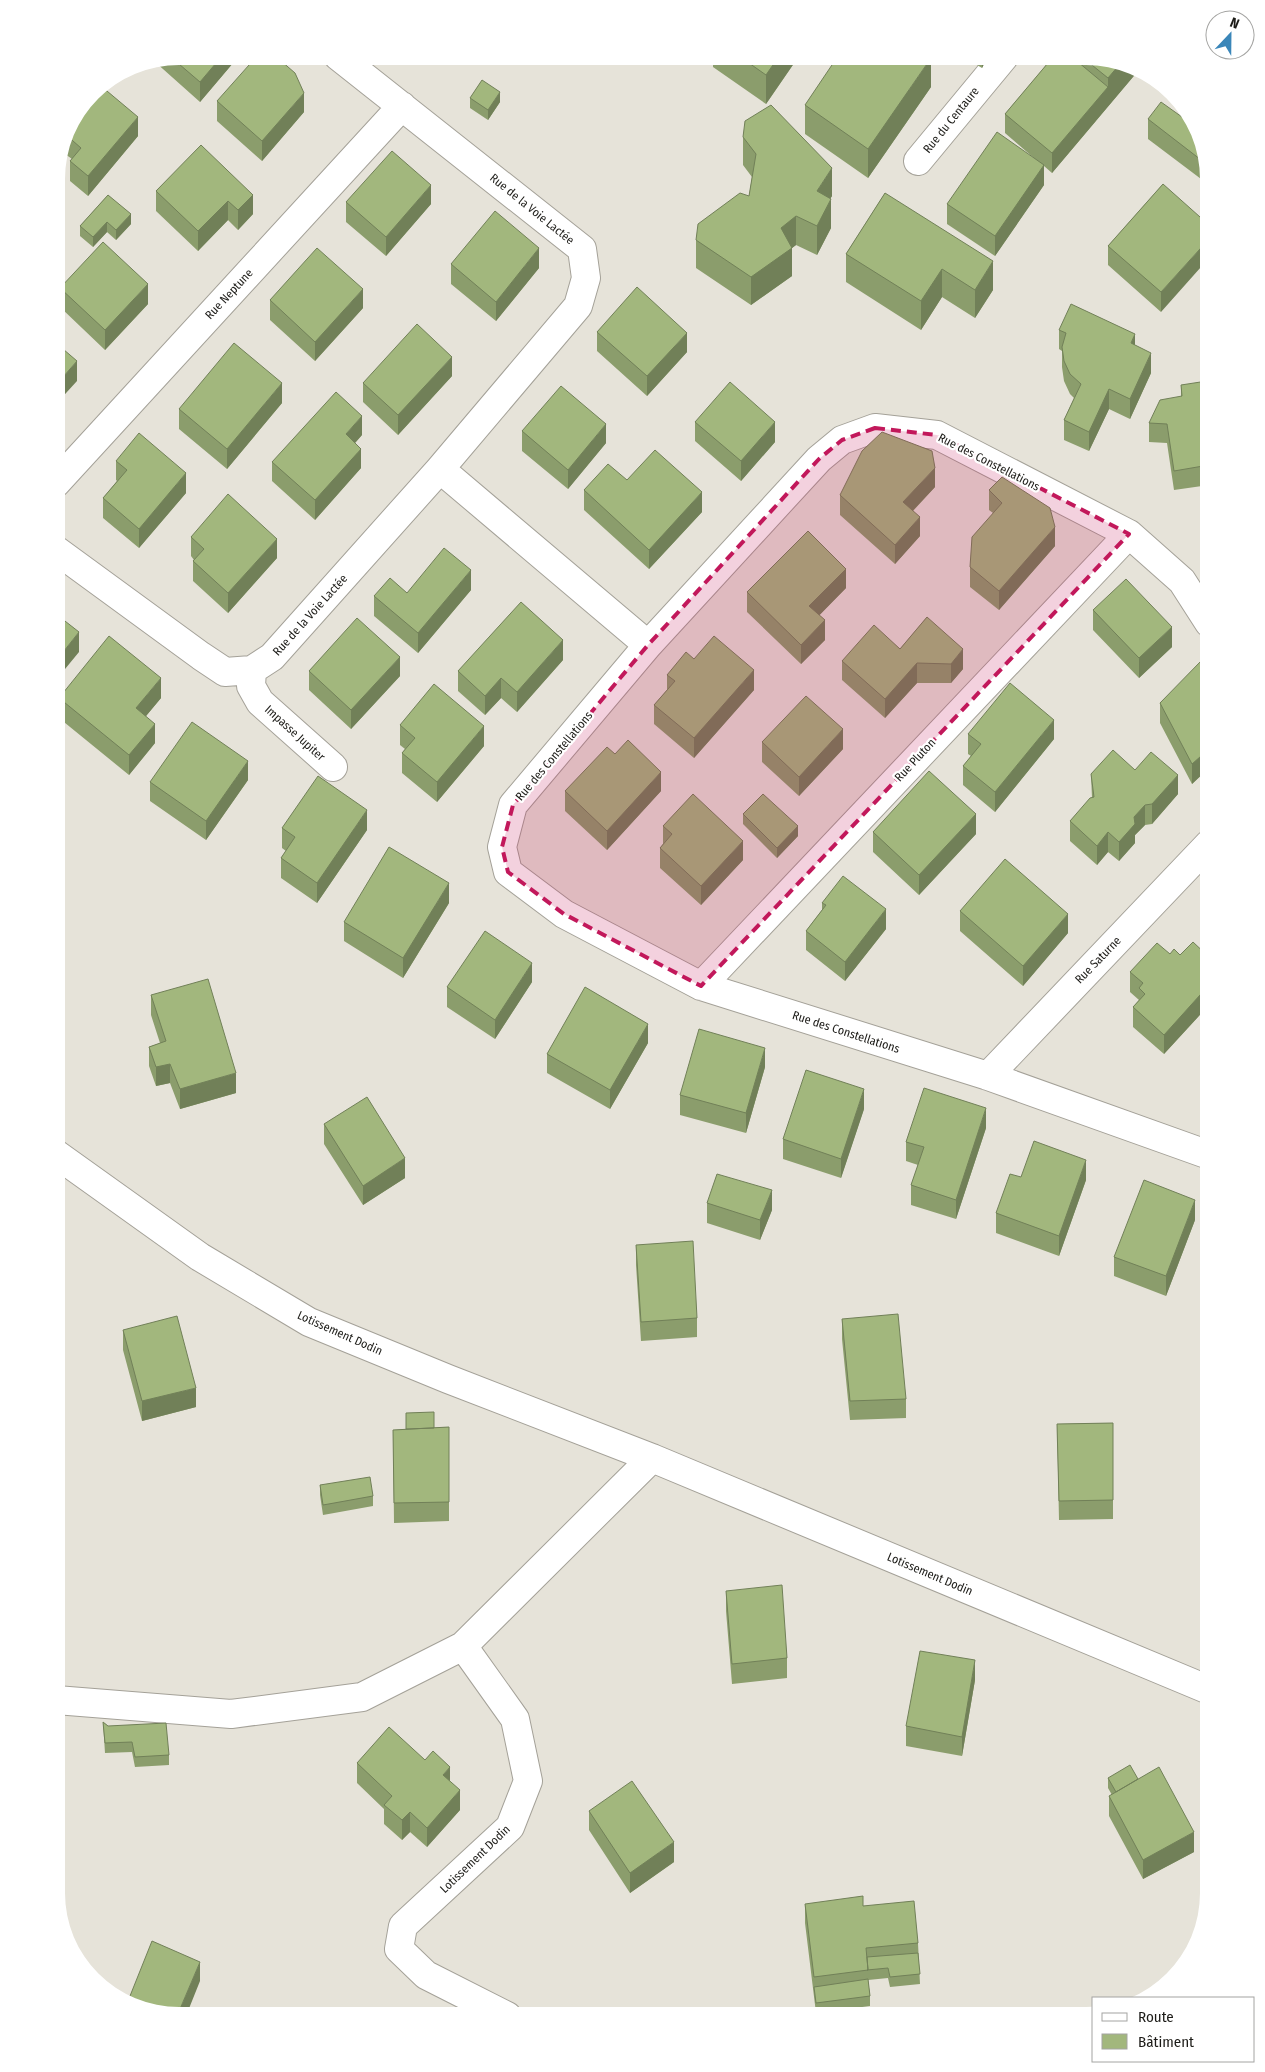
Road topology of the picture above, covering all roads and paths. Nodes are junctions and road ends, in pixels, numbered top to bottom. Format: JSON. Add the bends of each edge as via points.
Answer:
{"nodes":[{"id":1,"x":350,"y":65,"type":"edge"},
{"id":2,"x":997,"y":65,"type":"edge"},
{"id":3,"x":402,"y":106,"type":"junction"},
{"id":4,"x":918,"y":161,"type":"dead end"},
{"id":5,"x":440,"y":469,"type":"junction"},
{"id":6,"x":65,"y":472,"type":"edge"},
{"id":7,"x":1129,"y":534,"type":"junction"},
{"id":8,"x":65,"y":557,"type":"edge"},
{"id":9,"x":1200,"y":609,"type":"edge"},
{"id":10,"x":648,"y":645,"type":"junction"},
{"id":11,"x":252,"y":670,"type":"junction"},
{"id":12,"x":333,"y":767,"type":"dead end"},
{"id":13,"x":1200,"y":853,"type":"edge"},
{"id":14,"x":701,"y":986,"type":"junction"},
{"id":15,"x":988,"y":1076,"type":"junction"},
{"id":16,"x":1200,"y":1152,"type":"edge"},
{"id":17,"x":65,"y":1160,"type":"edge"},
{"id":18,"x":652,"y":1458,"type":"junction"},
{"id":19,"x":462,"y":1646,"type":"junction"},
{"id":20,"x":1200,"y":1686,"type":"edge"},
{"id":21,"x":65,"y":1701,"type":"edge"},
{"id":22,"x":489,"y":2007,"type":"edge"}],
"edges":[{"from":1,"to":3,"type":"street","name":"Rue de la Voie Lactée"},
{"from":2,"to":4,"type":"street","name":"Rue du Centaure"},
{"from":3,"to":5,"type":"street","name":"Rue de la Voie Lactée","via":[[582,249],[586,278],[578,306]]},
{"from":3,"to":6,"type":"street","name":"Rue Neptune"},
{"from":5,"to":10,"type":"street"},
{"from":5,"to":11,"type":"street","name":"Rue de la Voie Lactée","via":[[272,657]]},
{"from":7,"to":9,"type":"street","name":"Rue des Constellations","via":[[1182,581]]},
{"from":7,"to":10,"type":"street","name":"Rue des Constellations","via":[[936,435],[875,428],[842,440],[819,458]]},
{"from":7,"to":14,"type":"street","name":"Rue Pluton"},
{"from":8,"to":11,"type":"street","name":"Rue de la Voie Lactée","via":[[225,672]]},
{"from":10,"to":14,"type":"street","name":"Rue des Constellations","via":[[513,805],[502,847],[508,872],[564,914]]},
{"from":11,"to":12,"type":"street","name":"Impasse Jupiter","via":[[251,686],[260,702]]},
{"from":13,"to":15,"type":"street","name":"Rue Saturne"},
{"from":14,"to":15,"type":"street","name":"Rue des Constellations"},
{"from":15,"to":16,"type":"street","name":"Rue des Constellations"},
{"from":17,"to":18,"type":"street","name":"Lotissement Dodin","via":[[200,1257],[309,1322]]},
{"from":18,"to":19,"type":"street"},
{"from":18,"to":20,"type":"street","name":"Lotissement Dodin"},
{"from":19,"to":21,"type":"street","via":[[362,1697],[231,1714]]},
{"from":19,"to":22,"type":"street","name":"Lotissement Dodin","via":[[516,1719],[528,1781],[510,1826],[403,1926],[399,1949],[426,1975]]}]}
